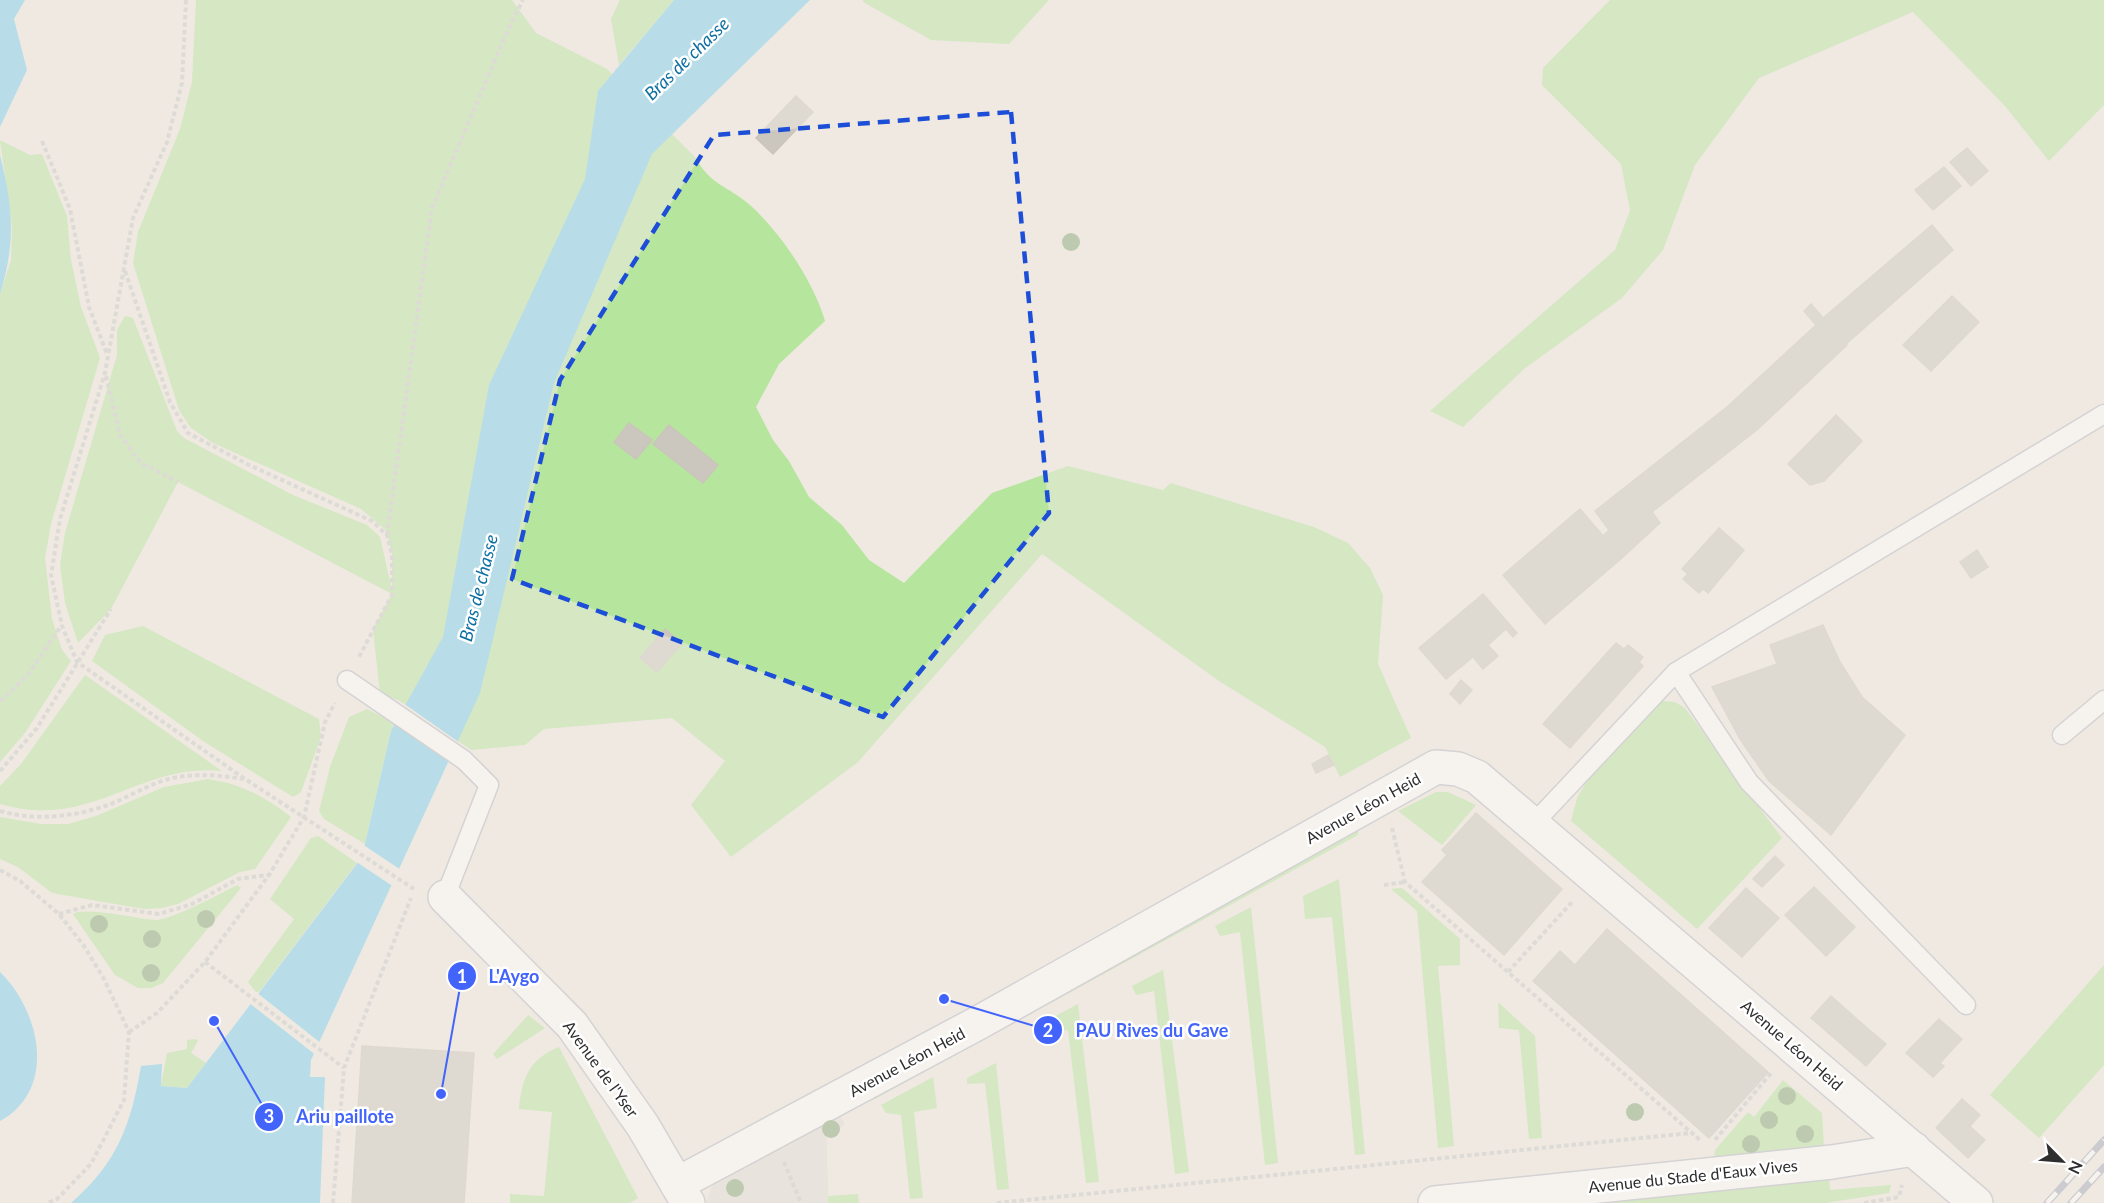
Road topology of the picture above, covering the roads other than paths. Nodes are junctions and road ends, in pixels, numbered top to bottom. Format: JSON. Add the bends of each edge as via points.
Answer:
{"nodes":[{"id":1,"x":2104,"y":414,"type":"edge"},
{"id":2,"x":1676,"y":672,"type":"junction"},
{"id":3,"x":347,"y":680,"type":"road end"},
{"id":4,"x":2104,"y":700,"type":"edge"},
{"id":5,"x":2062,"y":735,"type":"dead end"},
{"id":6,"x":1534,"y":822,"type":"junction"},
{"id":7,"x":445,"y":897,"type":"joint"},
{"id":8,"x":1966,"y":1005,"type":"dead end"},
{"id":9,"x":1914,"y":1149,"type":"junction"},
{"id":10,"x":683,"y":1194,"type":"edge"},
{"id":11,"x":1435,"y":1203,"type":"edge"},
{"id":12,"x":1976,"y":1203,"type":"edge"}],
"edges":[{"from":1,"to":2,"type":"lane"},
{"from":2,"to":6,"type":"lane"},
{"from":2,"to":8,"type":"lane","via":[[1749,782]]},
{"from":3,"to":7,"type":"lane","via":[[464,760],[489,784]]},
{"from":4,"to":5,"type":"lane"},
{"from":6,"to":9,"type":"street","name":"Avenue Léon Heid"},
{"from":6,"to":10,"type":"street","name":"Avenue Léon Heid","via":[[1477,777],[1458,769],[1436,767],[772,1134]]},
{"from":7,"to":10,"type":"street","name":"Avenue de l'Yser","via":[[572,1025],[651,1120]]},
{"from":9,"to":11,"type":"street","name":"Avenue du Stade d'Eaux Vives","via":[[1832,1162]]},
{"from":9,"to":12,"type":"street","name":"Avenue Léon Heid"}]}
